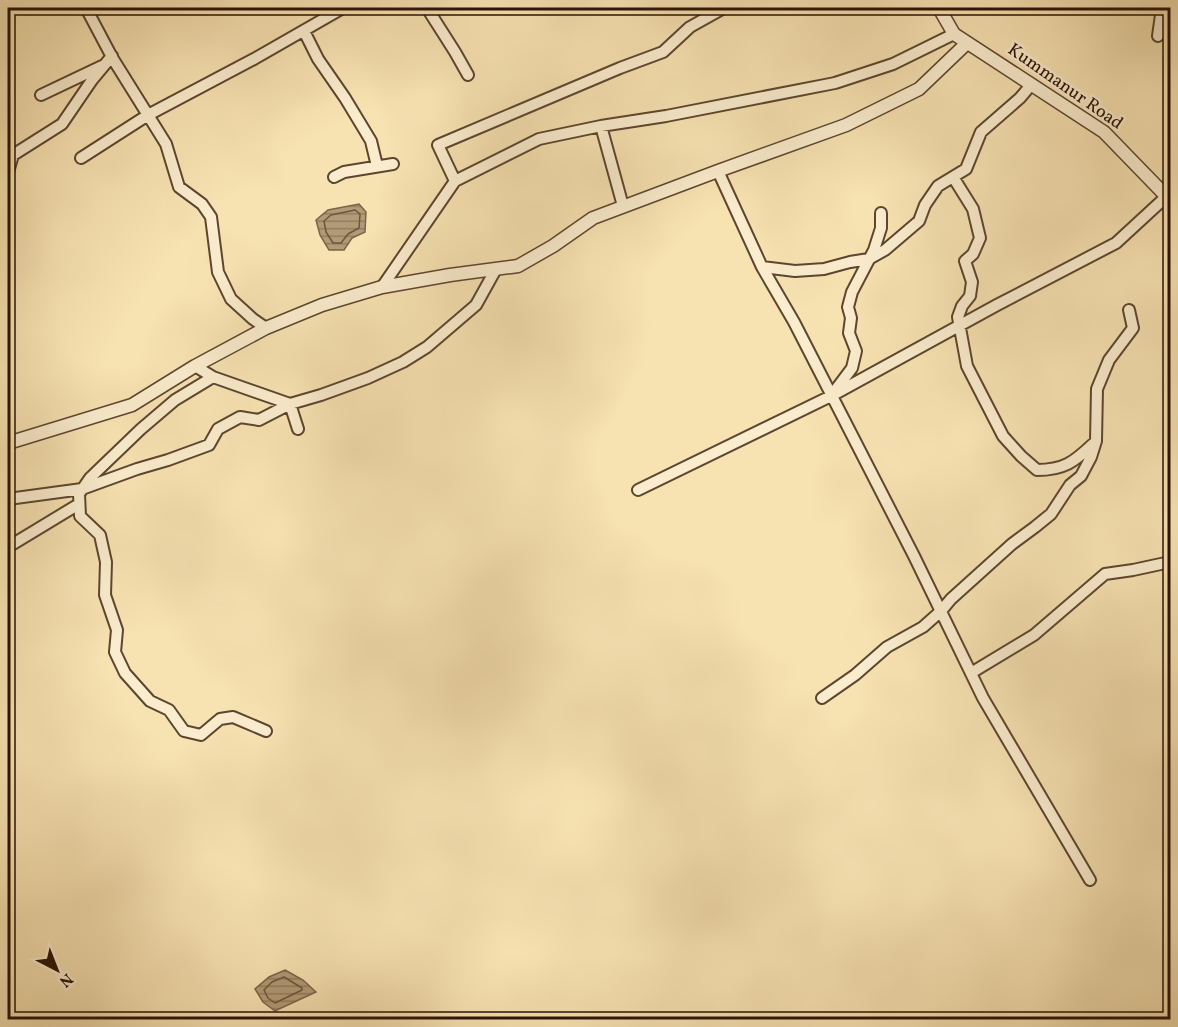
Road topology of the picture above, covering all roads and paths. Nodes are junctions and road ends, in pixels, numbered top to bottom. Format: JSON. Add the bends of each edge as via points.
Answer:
{"nodes":[{"id":1,"x":86,"y":8,"type":"edge"},
{"id":2,"x":343,"y":8,"type":"edge"},
{"id":3,"x":427,"y":8,"type":"edge"},
{"id":4,"x":724,"y":8,"type":"edge"},
{"id":5,"x":939,"y":8,"type":"edge"},
{"id":6,"x":1162,"y":8,"type":"edge"},
{"id":7,"x":304,"y":30,"type":"junction"},
{"id":8,"x":954,"y":33,"type":"junction"},
{"id":9,"x":1158,"y":36,"type":"dead end"},
{"id":10,"x":967,"y":43,"type":"junction"},
{"id":11,"x":108,"y":60,"type":"junction"},
{"id":12,"x":468,"y":75,"type":"dead end"},
{"id":13,"x":1032,"y":85,"type":"junction"},
{"id":14,"x":41,"y":95,"type":"dead end"},
{"id":15,"x":148,"y":115,"type":"junction"},
{"id":16,"x":601,"y":126,"type":"junction"},
{"id":17,"x":81,"y":158,"type":"dead end"},
{"id":18,"x":393,"y":164,"type":"dead end"},
{"id":19,"x":377,"y":166,"type":"junction"},
{"id":20,"x":718,"y":171,"type":"junction"},
{"id":21,"x":8,"y":172,"type":"edge"},
{"id":22,"x":334,"y":177,"type":"dead end"},
{"id":23,"x":953,"y":177,"type":"junction"},
{"id":24,"x":455,"y":181,"type":"junction"},
{"id":25,"x":1169,"y":198,"type":"edge"},
{"id":26,"x":623,"y":206,"type":"junction"},
{"id":27,"x":881,"y":213,"type":"dead end"},
{"id":28,"x":869,"y":258,"type":"junction"},
{"id":29,"x":762,"y":267,"type":"junction"},
{"id":30,"x":495,"y":269,"type":"junction"},
{"id":31,"x":382,"y":287,"type":"junction"},
{"id":32,"x":1129,"y":309,"type":"dead end"},
{"id":33,"x":958,"y":326,"type":"junction"},
{"id":34,"x":266,"y":328,"type":"junction"},
{"id":35,"x":195,"y":366,"type":"junction"},
{"id":36,"x":213,"y":376,"type":"junction"},
{"id":37,"x":831,"y":396,"type":"junction"},
{"id":38,"x":290,"y":404,"type":"junction"},
{"id":39,"x":298,"y":429,"type":"dead end"},
{"id":40,"x":1096,"y":441,"type":"junction"},
{"id":41,"x":8,"y":443,"type":"edge"},
{"id":42,"x":82,"y":489,"type":"junction"},
{"id":43,"x":638,"y":490,"type":"dead end"},
{"id":44,"x":8,"y":499,"type":"edge"},
{"id":45,"x":79,"y":504,"type":"junction"},
{"id":46,"x":8,"y":548,"type":"edge"},
{"id":47,"x":1170,"y":562,"type":"edge"},
{"id":48,"x":941,"y":611,"type":"junction"},
{"id":49,"x":971,"y":673,"type":"junction"},
{"id":50,"x":822,"y":698,"type":"dead end"},
{"id":51,"x":266,"y":731,"type":"dead end"},
{"id":52,"x":1090,"y":880,"type":"dead end"}],
"edges":[{"from":1,"to":11,"type":"street"},
{"from":2,"to":7,"type":"street"},
{"from":3,"to":12,"type":"street"},
{"from":4,"to":24,"type":"street","via":[[690,27],[663,52],[438,145]]},
{"from":5,"to":8,"type":"street","name":"Kummanur Road"},
{"from":6,"to":9,"type":"street"},
{"from":7,"to":15,"type":"street"},
{"from":7,"to":19,"type":"street","via":[[318,59],[371,141]]},
{"from":8,"to":10,"type":"street","name":"Kummanur Road"},
{"from":8,"to":16,"type":"street","via":[[893,64],[835,83]]},
{"from":10,"to":13,"type":"street","name":"Kummanur Road"},
{"from":10,"to":20,"type":"street","via":[[920,89],[846,125]]},
{"from":11,"to":14,"type":"street"},
{"from":11,"to":15,"type":"street"},
{"from":11,"to":21,"type":"street","via":[[62,124],[13,155]]},
{"from":13,"to":23,"type":"street","via":[[981,132],[966,168]]},
{"from":13,"to":25,"type":"street","name":"Kummanur Road","via":[[1104,132]]},
{"from":15,"to":17,"type":"street"},
{"from":15,"to":34,"type":"street","via":[[166,144],[179,187],[202,204],[211,217],[218,272],[231,298]]},
{"from":16,"to":24,"type":"street","via":[[539,139]]},
{"from":16,"to":26,"type":"street"},
{"from":18,"to":19,"type":"street"},
{"from":19,"to":22,"type":"street"},
{"from":20,"to":26,"type":"street"},
{"from":20,"to":29,"type":"street"},
{"from":23,"to":28,"type":"street","via":[[938,186],[919,221],[885,250]]},
{"from":23,"to":33,"type":"street","via":[[973,209],[980,238],[973,254],[964,261],[972,282]]},
{"from":24,"to":31,"type":"street"},
{"from":25,"to":33,"type":"street","via":[[1116,243]]},
{"from":26,"to":30,"type":"street","via":[[593,218],[518,266]]},
{"from":27,"to":28,"type":"street","via":[[881,228]]},
{"from":28,"to":29,"type":"street","via":[[824,269]]},
{"from":28,"to":37,"type":"street","via":[[848,307],[849,333],[856,351],[852,368]]},
{"from":29,"to":37,"type":"street"},
{"from":30,"to":31,"type":"street"},
{"from":30,"to":38,"type":"street","via":[[476,305],[427,347],[368,378]]},
{"from":31,"to":34,"type":"street","via":[[322,305]]},
{"from":32,"to":40,"type":"street","via":[[1133,328],[1110,360],[1097,389]]},
{"from":33,"to":37,"type":"street"},
{"from":33,"to":40,"type":"street","via":[[967,366],[1002,436],[1037,470],[1054,470],[1077,459]]},
{"from":34,"to":35,"type":"street"},
{"from":35,"to":36,"type":"street"},
{"from":35,"to":41,"type":"street","via":[[132,405]]},
{"from":36,"to":38,"type":"street"},
{"from":36,"to":42,"type":"street","via":[[175,400],[141,429]]},
{"from":37,"to":43,"type":"street"},
{"from":37,"to":48,"type":"street"},
{"from":38,"to":39,"type":"street"},
{"from":38,"to":42,"type":"street","via":[[259,420],[240,417],[218,429],[209,445]]},
{"from":40,"to":48,"type":"street","via":[[1081,476],[1070,485],[1051,514],[1012,544]]},
{"from":42,"to":44,"type":"street"},
{"from":42,"to":45,"type":"street"},
{"from":45,"to":46,"type":"street"},
{"from":45,"to":51,"type":"street","via":[[80,516],[100,535],[106,561],[105,595],[117,630],[115,652],[125,673],[150,701],[169,710],[184,731],[201,735],[220,719],[233,717]]},
{"from":47,"to":49,"type":"street","via":[[1106,574],[1034,635]]},
{"from":48,"to":49,"type":"street"},
{"from":48,"to":50,"type":"street"},
{"from":49,"to":52,"type":"street"}]}
